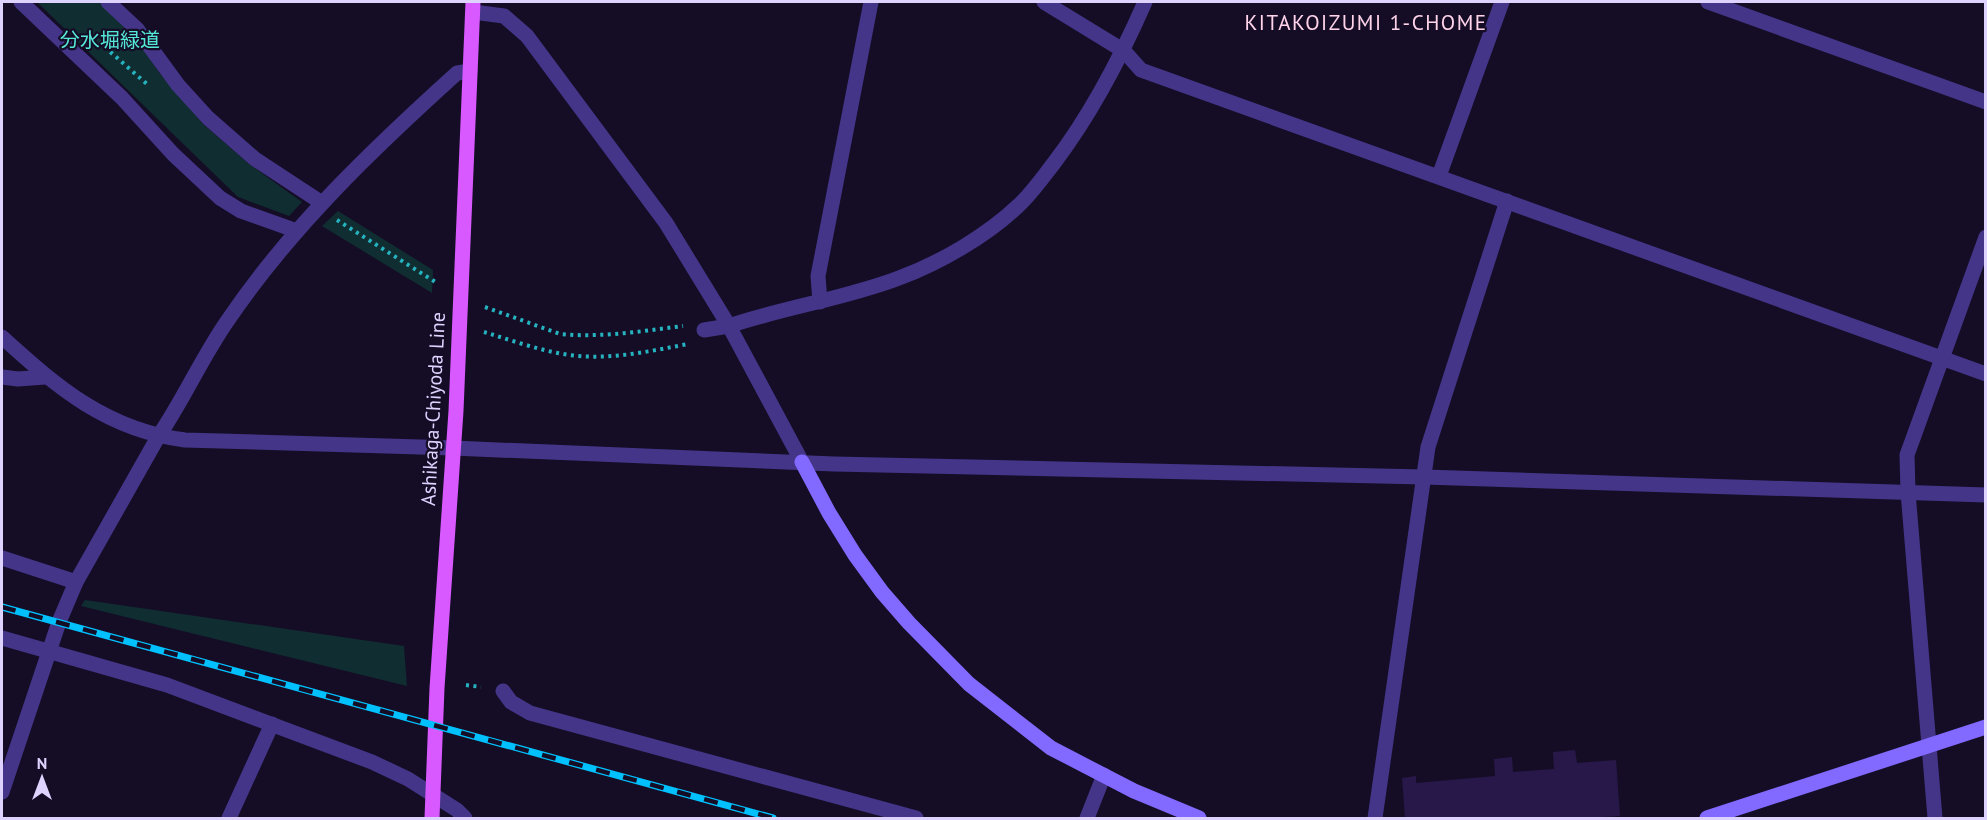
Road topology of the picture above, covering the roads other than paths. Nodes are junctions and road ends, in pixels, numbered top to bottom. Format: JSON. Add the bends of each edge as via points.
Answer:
{"nodes":[{"id":1,"x":21,"y":2,"type":"edge"},
{"id":2,"x":108,"y":2,"type":"edge"},
{"id":3,"x":871,"y":2,"type":"edge"},
{"id":4,"x":1044,"y":2,"type":"edge"},
{"id":5,"x":1145,"y":2,"type":"edge"},
{"id":6,"x":1502,"y":2,"type":"edge"},
{"id":7,"x":1708,"y":2,"type":"edge"},
{"id":8,"x":473,"y":7,"type":"edge"},
{"id":9,"x":1124,"y":51,"type":"junction"},
{"id":10,"x":470,"y":71,"type":"junction"},
{"id":11,"x":1986,"y":102,"type":"edge"},
{"id":12,"x":1439,"y":176,"type":"junction"},
{"id":13,"x":1507,"y":201,"type":"junction"},
{"id":14,"x":322,"y":203,"type":"junction"},
{"id":15,"x":297,"y":231,"type":"junction"},
{"id":16,"x":1986,"y":237,"type":"edge"},
{"id":17,"x":820,"y":302,"type":"junction"},
{"id":18,"x":729,"y":326,"type":"junction"},
{"id":19,"x":704,"y":330,"type":"road end"},
{"id":20,"x":2,"y":337,"type":"edge"},
{"id":21,"x":1942,"y":358,"type":"junction"},
{"id":22,"x":1986,"y":374,"type":"edge"},
{"id":23,"x":2,"y":377,"type":"edge"},
{"id":24,"x":45,"y":377,"type":"junction"},
{"id":25,"x":158,"y":437,"type":"junction"},
{"id":26,"x":453,"y":448,"type":"junction"},
{"id":27,"x":802,"y":462,"type":"junction"},
{"id":28,"x":1424,"y":477,"type":"junction"},
{"id":29,"x":1908,"y":492,"type":"junction"},
{"id":30,"x":1986,"y":495,"type":"edge"},
{"id":31,"x":2,"y":558,"type":"edge"},
{"id":32,"x":76,"y":582,"type":"junction"},
{"id":33,"x":2,"y":638,"type":"edge"},
{"id":34,"x":50,"y":652,"type":"junction"},
{"id":35,"x":503,"y":691,"type":"dead end"},
{"id":36,"x":272,"y":724,"type":"junction"},
{"id":37,"x":1986,"y":727,"type":"edge"},
{"id":38,"x":1928,"y":746,"type":"junction"},
{"id":39,"x":1104,"y":775,"type":"junction"},
{"id":40,"x":2,"y":792,"type":"edge"},
{"id":41,"x":433,"y":795,"type":"junction"},
{"id":42,"x":229,"y":819,"type":"edge"},
{"id":43,"x":432,"y":819,"type":"edge"},
{"id":44,"x":465,"y":819,"type":"edge"},
{"id":45,"x":916,"y":819,"type":"edge"},
{"id":46,"x":1087,"y":819,"type":"edge"},
{"id":47,"x":1199,"y":819,"type":"edge"},
{"id":48,"x":1375,"y":819,"type":"edge"},
{"id":49,"x":1707,"y":819,"type":"edge"},
{"id":50,"x":1935,"y":819,"type":"edge"}],
"edges":[{"from":1,"to":15,"type":"street","via":[[220,198],[241,211]]},
{"from":2,"to":14,"type":"street","via":[[137,28],[178,85],[208,118],[255,159]]},
{"from":3,"to":17,"type":"street","via":[[818,276]]},
{"from":4,"to":9,"type":"street"},
{"from":5,"to":9,"type":"street"},
{"from":6,"to":12,"type":"street"},
{"from":7,"to":11,"type":"street"},
{"from":8,"to":10,"type":"main road","name":"Ashikaga-Chiyoda Line"},
{"from":8,"to":18,"type":"street","via":[[504,16],[527,36],[666,223]]},
{"from":9,"to":12,"type":"street","via":[[1141,70]]},
{"from":9,"to":17,"type":"street","via":[[1077,132],[1020,205],[996,225],[951,254],[900,278]]},
{"from":10,"to":14,"type":"street","via":[[457,73]]},
{"from":10,"to":26,"type":"main road","name":"Ashikaga-Chiyoda Line"},
{"from":12,"to":13,"type":"street"},
{"from":13,"to":21,"type":"street"},
{"from":13,"to":28,"type":"street","via":[[1428,447]]},
{"from":14,"to":15,"type":"street"},
{"from":15,"to":25,"type":"street","via":[[228,320]]},
{"from":16,"to":21,"type":"street"},
{"from":17,"to":18,"type":"street"},
{"from":18,"to":19,"type":"street"},
{"from":18,"to":27,"type":"street"},
{"from":20,"to":24,"type":"street"},
{"from":21,"to":22,"type":"street"},
{"from":21,"to":29,"type":"street","via":[[1906,455]]},
{"from":23,"to":24,"type":"street"},
{"from":24,"to":25,"type":"street","via":[[95,412]]},
{"from":25,"to":26,"type":"street"},
{"from":25,"to":32,"type":"street"},
{"from":26,"to":27,"type":"street"},
{"from":26,"to":41,"type":"main road","name":"Ashikaga-Chiyoda Line"},
{"from":27,"to":28,"type":"street"},
{"from":27,"to":39,"type":"street","via":[[855,555],[909,623],[969,684],[1052,748]]},
{"from":28,"to":29,"type":"street"},
{"from":28,"to":48,"type":"street"},
{"from":29,"to":30,"type":"street"},
{"from":29,"to":38,"type":"street"},
{"from":31,"to":32,"type":"street"},
{"from":32,"to":34,"type":"street"},
{"from":33,"to":34,"type":"street"},
{"from":34,"to":36,"type":"street","via":[[167,685]]},
{"from":34,"to":40,"type":"street"},
{"from":35,"to":45,"type":"street","via":[[511,702],[530,713]]},
{"from":36,"to":41,"type":"street","via":[[372,762]]},
{"from":36,"to":42,"type":"street"},
{"from":37,"to":38,"type":"street"},
{"from":38,"to":49,"type":"street"},
{"from":38,"to":50,"type":"street"},
{"from":39,"to":46,"type":"street"},
{"from":39,"to":47,"type":"street"},
{"from":41,"to":43,"type":"main road","name":"Ashikaga-Chiyoda Line"},
{"from":41,"to":44,"type":"street"}]}
